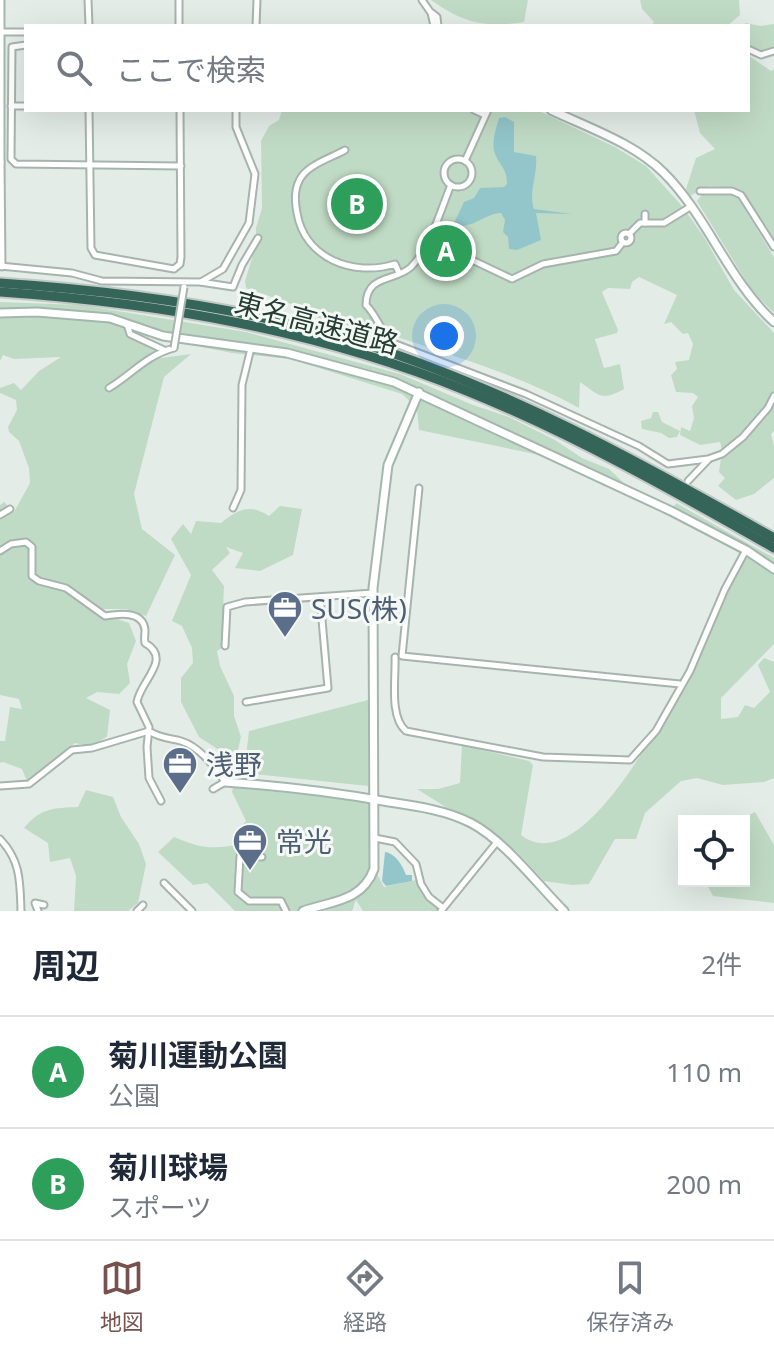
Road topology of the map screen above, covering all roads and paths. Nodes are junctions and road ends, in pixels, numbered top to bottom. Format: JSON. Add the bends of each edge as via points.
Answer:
{"nodes":[{"id":1,"x":0,"y":0,"type":"edge"},
{"id":2,"x":88,"y":0,"type":"edge"},
{"id":3,"x":179,"y":0,"type":"edge"},
{"id":4,"x":257,"y":0,"type":"edge"},
{"id":5,"x":422,"y":0,"type":"edge"},
{"id":6,"x":89,"y":24,"type":"edge"},
{"id":7,"x":179,"y":24,"type":"edge"},
{"id":8,"x":256,"y":24,"type":"edge"},
{"id":9,"x":435,"y":24,"type":"edge"},
{"id":10,"x":0,"y":32,"type":"edge"},
{"id":11,"x":24,"y":32,"type":"edge"},
{"id":12,"x":24,"y":45,"type":"edge"},
{"id":13,"x":750,"y":50,"type":"edge"},
{"id":14,"x":774,"y":51,"type":"edge"},
{"id":15,"x":11,"y":106,"type":"junction"},
{"id":16,"x":24,"y":106,"type":"edge"},
{"id":17,"x":1,"y":109,"type":"edge"},
{"id":18,"x":89,"y":112,"type":"edge"},
{"id":19,"x":180,"y":112,"type":"edge"},
{"id":20,"x":236,"y":112,"type":"edge"},
{"id":21,"x":486,"y":112,"type":"edge"},
{"id":22,"x":555,"y":112,"type":"edge"},
{"id":23,"x":345,"y":150,"type":"dead end"},
{"id":24,"x":1,"y":161,"type":"edge"},
{"id":25,"x":465,"y":161,"type":"junction"},
{"id":26,"x":89,"y":165,"type":"junction"},
{"id":27,"x":181,"y":166,"type":"junction"},
{"id":28,"x":451,"y":185,"type":"junction"},
{"id":29,"x":700,"y":191,"type":"dead end"},
{"id":30,"x":690,"y":207,"type":"junction"},
{"id":31,"x":645,"y":214,"type":"dead end"},
{"id":32,"x":645,"y":223,"type":"junction"},
{"id":33,"x":258,"y":238,"type":"dead end"},
{"id":34,"x":428,"y":239,"type":"junction"},
{"id":35,"x":774,"y":247,"type":"edge"},
{"id":36,"x":1,"y":267,"type":"edge"},
{"id":37,"x":399,"y":273,"type":"junction"},
{"id":38,"x":200,"y":282,"type":"junction"},
{"id":39,"x":0,"y":283,"type":"edge"},
{"id":40,"x":184,"y":286,"type":"junction"},
{"id":41,"x":0,"y":292,"type":"edge"},
{"id":42,"x":0,"y":313,"type":"edge"},
{"id":43,"x":774,"y":322,"type":"edge"},
{"id":44,"x":127,"y":324,"type":"junction"},
{"id":45,"x":251,"y":347,"type":"junction"},
{"id":46,"x":165,"y":350,"type":"junction"},
{"id":47,"x":109,"y":388,"type":"dead end"},
{"id":48,"x":419,"y":392,"type":"junction"},
{"id":49,"x":774,"y":396,"type":"edge"},
{"id":50,"x":708,"y":459,"type":"junction"},
{"id":51,"x":688,"y":481,"type":"dead end"},
{"id":52,"x":419,"y":488,"type":"dead end"},
{"id":53,"x":676,"y":503,"type":"dead end"},
{"id":54,"x":233,"y":508,"type":"dead end"},
{"id":55,"x":10,"y":509,"type":"dead end"},
{"id":56,"x":671,"y":511,"type":"junction"},
{"id":57,"x":0,"y":515,"type":"edge"},
{"id":58,"x":774,"y":538,"type":"edge"},
{"id":59,"x":774,"y":548,"type":"edge"},
{"id":60,"x":746,"y":550,"type":"junction"},
{"id":61,"x":0,"y":551,"type":"edge"},
{"id":62,"x":774,"y":569,"type":"edge"},
{"id":63,"x":373,"y":593,"type":"junction"},
{"id":64,"x":320,"y":597,"type":"junction"},
{"id":65,"x":225,"y":646,"type":"dead end"},
{"id":66,"x":395,"y":657,"type":"dead end"},
{"id":67,"x":681,"y":684,"type":"junction"},
{"id":68,"x":246,"y":702,"type":"dead end"},
{"id":69,"x":149,"y":731,"type":"junction"},
{"id":70,"x":225,"y":782,"type":"junction"},
{"id":71,"x":0,"y":786,"type":"edge"},
{"id":72,"x":213,"y":789,"type":"dead end"},
{"id":73,"x":375,"y":799,"type":"junction"},
{"id":74,"x":161,"y":801,"type":"dead end"},
{"id":75,"x":375,"y":838,"type":"junction"},
{"id":76,"x":0,"y":839,"type":"edge"},
{"id":77,"x":497,"y":842,"type":"junction"},
{"id":78,"x":262,"y":857,"type":"dead end"},
{"id":79,"x":164,"y":883,"type":"dead end"},
{"id":80,"x":44,"y":905,"type":"dead end"},
{"id":81,"x":143,"y":905,"type":"dead end"},
{"id":82,"x":189,"y":908,"type":"edge"},
{"id":83,"x":442,"y":909,"type":"edge"},
{"id":84,"x":21,"y":911,"type":"edge"},
{"id":85,"x":38,"y":911,"type":"edge"},
{"id":86,"x":137,"y":911,"type":"edge"},
{"id":87,"x":286,"y":911,"type":"edge"},
{"id":88,"x":303,"y":911,"type":"edge"},
{"id":89,"x":564,"y":911,"type":"edge"}],
"edges":[{"from":1,"to":10,"type":"street"},
{"from":2,"to":6,"type":"street"},
{"from":3,"to":7,"type":"street"},
{"from":4,"to":8,"type":"street"},
{"from":5,"to":9,"type":"street"},
{"from":10,"to":11,"type":"street"},
{"from":10,"to":17,"type":"street"},
{"from":12,"to":15,"type":"street","via":[[12,47]]},
{"from":13,"to":14,"type":"street","via":[[761,55]]},
{"from":15,"to":16,"type":"street"},
{"from":15,"to":26,"type":"street","via":[[11,159],[16,164]]},
{"from":17,"to":24,"type":"street"},
{"from":18,"to":26,"type":"street"},
{"from":19,"to":27,"type":"street"},
{"from":20,"to":38,"type":"street","via":[[236,127],[255,174],[249,223],[223,269]]},
{"from":21,"to":25,"type":"street"},
{"from":22,"to":30,"type":"street","via":[[639,153],[662,171]]},
{"from":23,"to":37,"type":"street","via":[[298,181],[301,228],[315,248],[335,262],[355,268],[395,264]]},
{"from":24,"to":36,"type":"street"},
{"from":25,"to":28,"type":"street","via":[[470,180]]},
{"from":25,"to":28,"type":"street","via":[[452,160],[446,166],[444,175]]},
{"from":26,"to":27,"type":"street"},
{"from":26,"to":27,"type":"street","via":[[90,241],[95,255],[174,269],[181,257]]},
{"from":28,"to":34,"type":"street"},
{"from":29,"to":35,"type":"street","via":[[741,195]]},
{"from":30,"to":32,"type":"street","via":[[664,226]]},
{"from":30,"to":43,"type":"street","via":[[751,299]]},
{"from":31,"to":32,"type":"street"},
{"from":32,"to":34,"type":"street","via":[[622,235],[616,251],[543,264],[512,279]]},
{"from":33,"to":38,"type":"street","via":[[233,287]]},
{"from":34,"to":37,"type":"street","via":[[410,268]]},
{"from":36,"to":40,"type":"street"},
{"from":37,"to":50,"type":"street","via":[[377,281],[365,302],[393,343],[526,394],[668,464]]},
{"from":38,"to":40,"type":"street"},
{"from":39,"to":58,"type":"highway","name":"東名高速道路","via":[[194,304],[357,342],[542,413]]},
{"from":40,"to":46,"type":"street","bridge":true,"via":[[174,348]]},
{"from":41,"to":59,"type":"highway","name":"東名高速道路","via":[[193,313],[381,360],[538,422]]},
{"from":42,"to":44,"type":"street","via":[[91,315]]},
{"from":44,"to":45,"type":"street","via":[[163,336]]},
{"from":44,"to":46,"type":"street","via":[[130,334]]},
{"from":45,"to":48,"type":"street"},
{"from":45,"to":54,"type":"street","via":[[242,385],[241,490]]},
{"from":46,"to":47,"type":"street"},
{"from":48,"to":56,"type":"street"},
{"from":48,"to":63,"type":"street","via":[[388,465]]},
{"from":49,"to":50,"type":"street","via":[[743,437]]},
{"from":50,"to":51,"type":"street"},
{"from":52,"to":67,"type":"street","via":[[402,656]]},
{"from":53,"to":56,"type":"street"},
{"from":55,"to":57,"type":"street"},
{"from":56,"to":60,"type":"street"},
{"from":60,"to":62,"type":"street"},
{"from":60,"to":67,"type":"street"},
{"from":61,"to":69,"type":"street","via":[[26,542],[32,547],[32,576],[39,581],[66,588],[105,616],[129,614],[140,620],[145,643],[157,657],[137,702]]},
{"from":63,"to":64,"type":"street"},
{"from":63,"to":73,"type":"street"},
{"from":64,"to":65,"type":"street","via":[[227,607]]},
{"from":64,"to":68,"type":"street","via":[[328,688]]},
{"from":66,"to":67,"type":"street","via":[[396,710],[399,726],[406,731],[571,760],[630,760],[656,731]]},
{"from":69,"to":70,"type":"street","via":[[198,749]]},
{"from":69,"to":71,"type":"street","via":[[72,750],[29,784]]},
{"from":69,"to":74,"type":"street","via":[[149,778]]},
{"from":70,"to":72,"type":"street"},
{"from":70,"to":73,"type":"street"},
{"from":73,"to":75,"type":"street"},
{"from":73,"to":77,"type":"street","via":[[452,815]]},
{"from":75,"to":83,"type":"street","via":[[395,842],[416,864],[421,884]]},
{"from":75,"to":88,"type":"street","via":[[374,869],[365,885],[341,901]]},
{"from":76,"to":84,"type":"street","via":[[16,860]]},
{"from":77,"to":83,"type":"street"},
{"from":77,"to":89,"type":"street"},
{"from":78,"to":87,"type":"street","via":[[240,856],[238,892],[249,901],[281,901]]},
{"from":79,"to":82,"type":"street"},
{"from":80,"to":85,"type":"street","via":[[35,903]]},
{"from":81,"to":86,"type":"street"}]}
